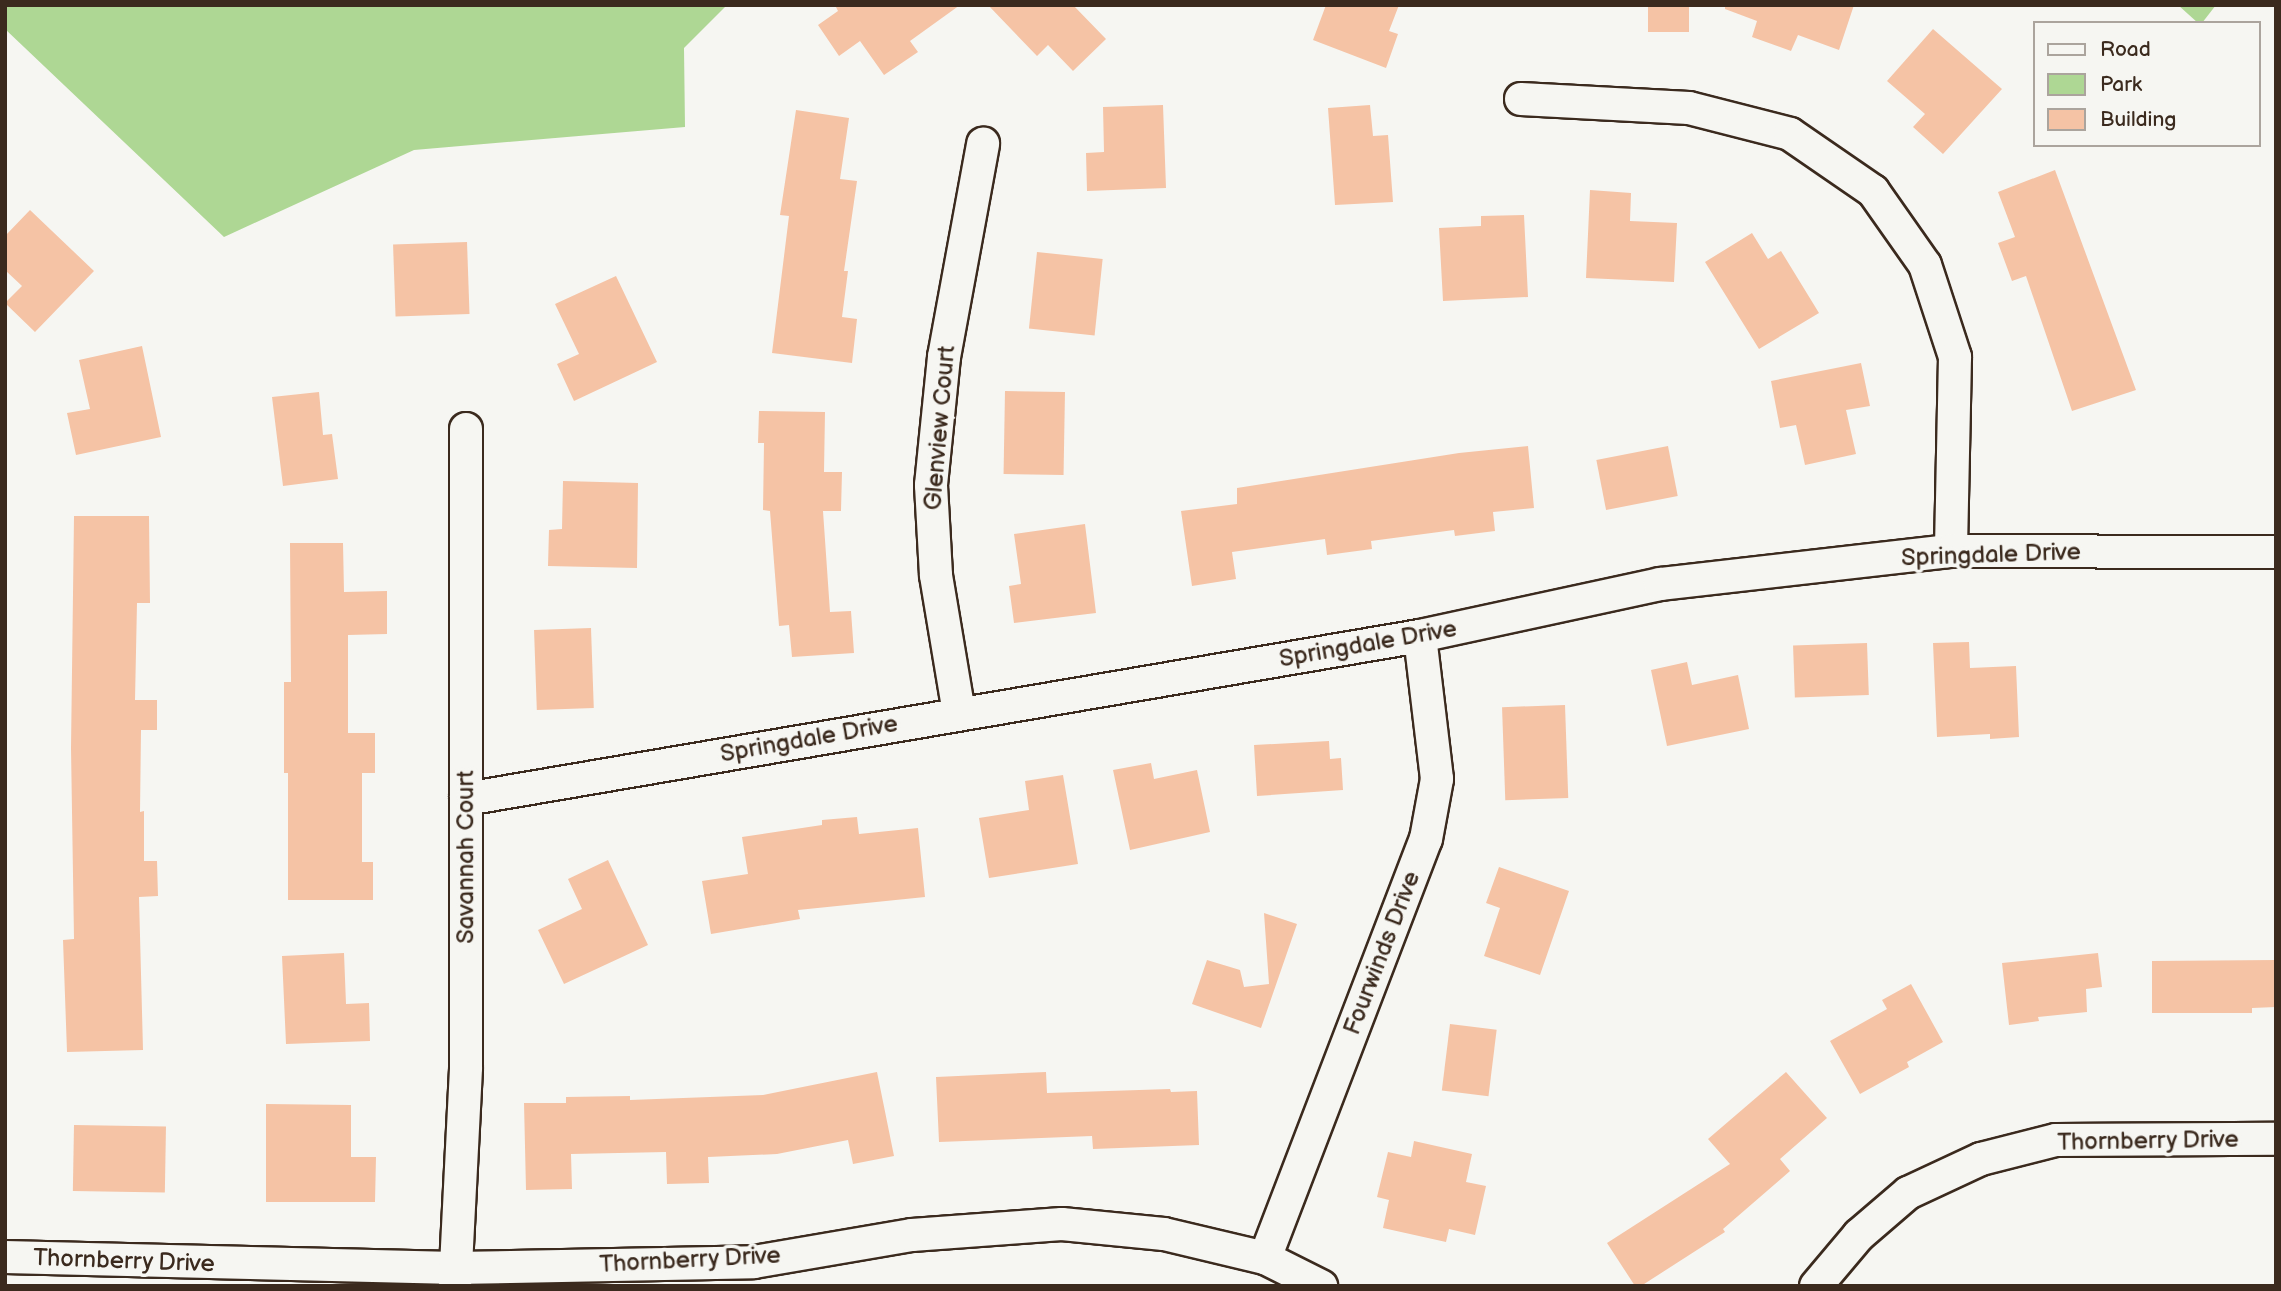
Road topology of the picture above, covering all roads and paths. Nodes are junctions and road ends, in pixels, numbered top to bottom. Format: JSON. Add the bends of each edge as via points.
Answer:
{"nodes":[{"id":1,"x":1521,"y":99,"type":"dead end"},
{"id":2,"x":983,"y":144,"type":"dead end"},
{"id":3,"x":466,"y":429,"type":"dead end"},
{"id":4,"x":1951,"y":551,"type":"junction"},
{"id":5,"x":2276,"y":552,"type":"edge"},
{"id":6,"x":1420,"y":636,"type":"junction"},
{"id":7,"x":959,"y":713,"type":"junction"},
{"id":8,"x":466,"y":799,"type":"junction"},
{"id":9,"x":2276,"y":1139,"type":"edge"},
{"id":10,"x":5,"y":1257,"type":"edge"},
{"id":11,"x":1265,"y":1258,"type":"junction"},
{"id":12,"x":455,"y":1277,"type":"edge"},
{"id":13,"x":1321,"y":1286,"type":"edge"},
{"id":14,"x":1816,"y":1286,"type":"edge"}],
"edges":[{"from":1,"to":4,"type":"street","via":[[1689,108],[1790,134],[1873,191],[1925,265],[1955,357]]},
{"from":2,"to":7,"type":"street","name":"Glenview Court","via":[[944,357],[931,485],[936,575]]},
{"from":3,"to":8,"type":"street","name":"Savannah Court"},
{"from":4,"to":5,"type":"street","name":"Springdale Drive"},
{"from":4,"to":6,"type":"street","name":"Springdale Drive","via":[[1660,584]]},
{"from":6,"to":7,"type":"street","name":"Springdale Drive"},
{"from":6,"to":11,"type":"street","name":"Fourwinds Drive","via":[[1437,779],[1426,839]]},
{"from":7,"to":8,"type":"street","name":"Springdale Drive"},
{"from":8,"to":12,"type":"street","name":"Savannah Court","via":[[466,1067]]},
{"from":9,"to":14,"type":"street","name":"Thornberry Drive","via":[[2056,1140],[1981,1159],[1908,1193],[1860,1235]]},
{"from":10,"to":12,"type":"street","name":"Thornberry Drive"},
{"from":11,"to":12,"type":"street","name":"Thornberry Drive","via":[[1164,1234],[1062,1224],[912,1235],[754,1262]]},
{"from":11,"to":13,"type":"street","name":"Thornberry Drive"}]}
